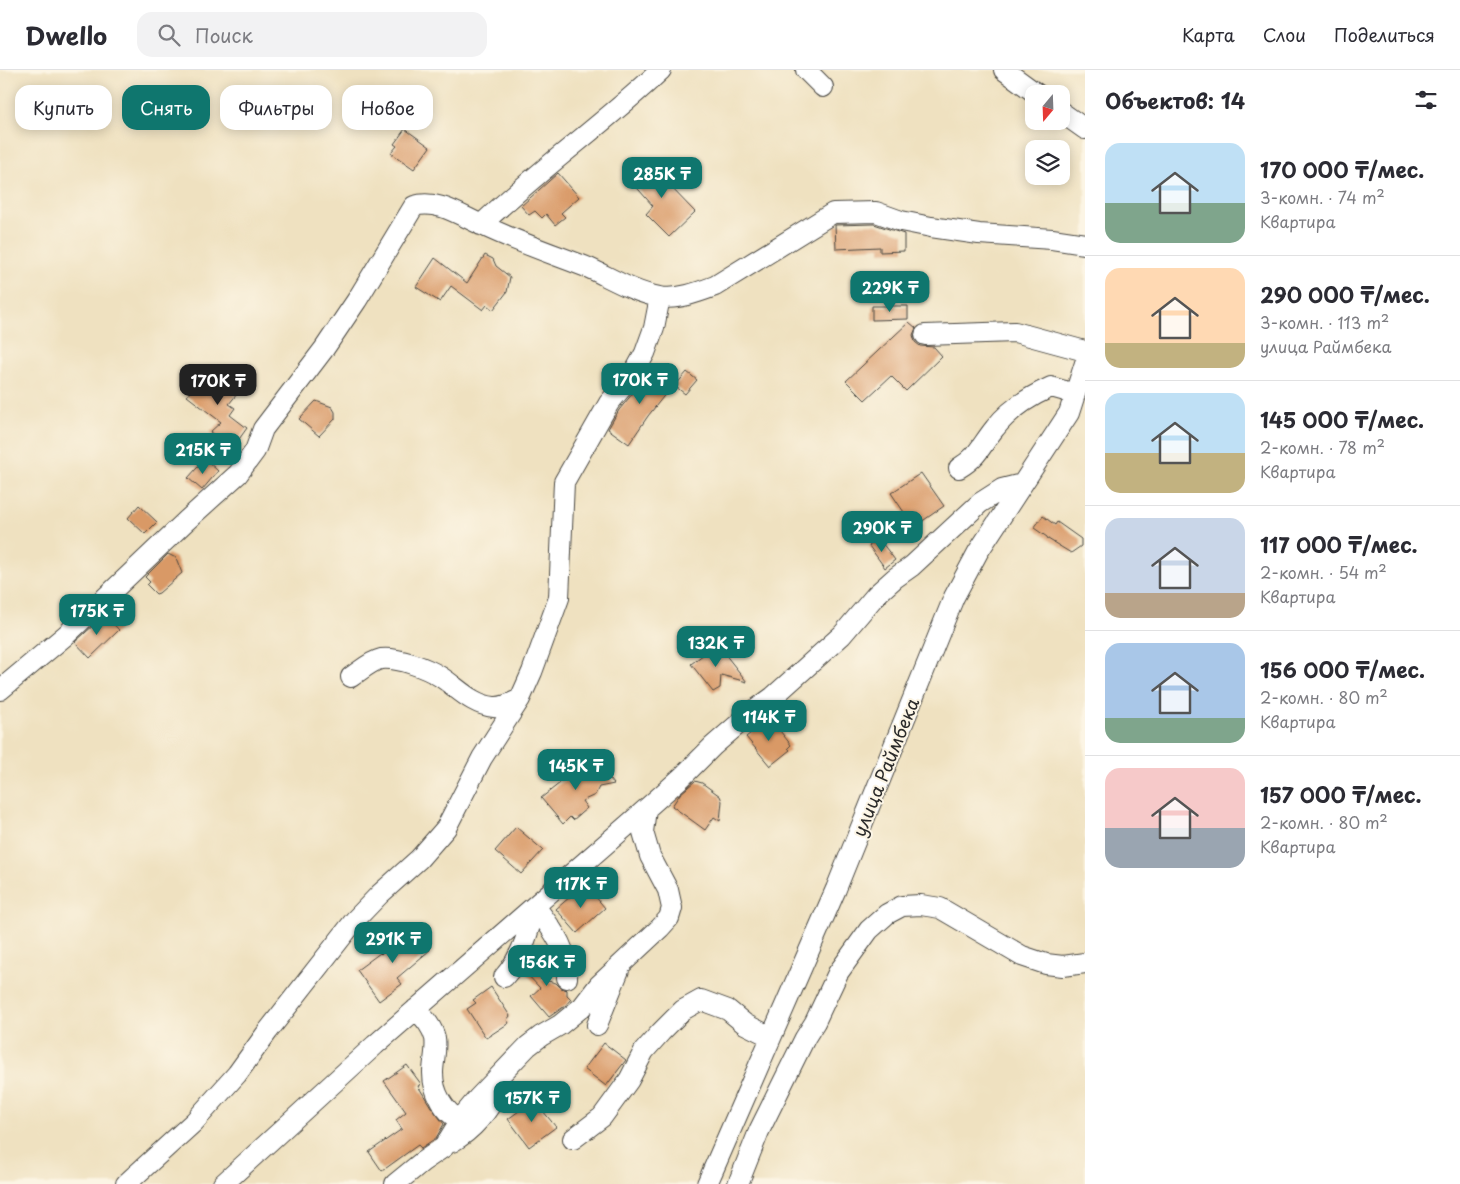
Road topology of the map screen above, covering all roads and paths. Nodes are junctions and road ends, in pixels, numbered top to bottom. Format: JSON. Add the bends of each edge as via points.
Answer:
{"nodes":[{"id":1,"x":661,"y":70,"type":"edge"},
{"id":2,"x":806,"y":70,"type":"edge"},
{"id":3,"x":1004,"y":70,"type":"edge"},
{"id":4,"x":1025,"y":86,"type":"edge"},
{"id":5,"x":823,"y":87,"type":"dead end"},
{"id":6,"x":1070,"y":118,"type":"edge"},
{"id":7,"x":1085,"y":129,"type":"edge"},
{"id":8,"x":481,"y":225,"type":"junction"},
{"id":9,"x":1085,"y":244,"type":"edge"},
{"id":10,"x":660,"y":297,"type":"junction"},
{"id":11,"x":925,"y":335,"type":"dead end"},
{"id":12,"x":1085,"y":351,"type":"edge"},
{"id":13,"x":1085,"y":363,"type":"edge"},
{"id":14,"x":1074,"y":397,"type":"junction"},
{"id":15,"x":959,"y":468,"type":"dead end"},
{"id":16,"x":1022,"y":484,"type":"junction"},
{"id":17,"x":351,"y":677,"type":"dead end"},
{"id":18,"x":0,"y":690,"type":"edge"},
{"id":19,"x":520,"y":699,"type":"junction"},
{"id":20,"x":646,"y":809,"type":"junction"},
{"id":21,"x":535,"y":906,"type":"junction"},
{"id":22,"x":1085,"y":963,"type":"edge"},
{"id":23,"x":620,"y":966,"type":"junction"},
{"id":24,"x":504,"y":977,"type":"dead end"},
{"id":25,"x":567,"y":978,"type":"dead end"},
{"id":26,"x":416,"y":1009,"type":"junction"},
{"id":27,"x":597,"y":1025,"type":"dead end"},
{"id":28,"x":771,"y":1037,"type":"junction"},
{"id":29,"x":508,"y":1068,"type":"junction"},
{"id":30,"x":460,"y":1121,"type":"junction"},
{"id":31,"x":573,"y":1139,"type":"dead end"},
{"id":32,"x":444,"y":1147,"type":"junction"},
{"id":33,"x":126,"y":1184,"type":"edge"},
{"id":34,"x":223,"y":1184,"type":"edge"},
{"id":35,"x":395,"y":1184,"type":"edge"},
{"id":36,"x":707,"y":1184,"type":"edge"},
{"id":37,"x":738,"y":1184,"type":"edge"}],
"edges":[{"from":1,"to":8,"type":"street"},
{"from":2,"to":5,"type":"street"},
{"from":3,"to":4,"type":"street"},
{"from":6,"to":7,"type":"street"},
{"from":8,"to":10,"type":"street"},
{"from":8,"to":18,"type":"street","via":[[442,206],[424,203],[414,206],[357,300],[263,429],[255,451],[238,474],[66,635]]},
{"from":9,"to":10,"type":"street","via":[[931,227],[876,212],[833,213],[715,286],[699,292]]},
{"from":10,"to":19,"type":"street","via":[[645,353],[634,373],[609,403],[564,482],[560,598]]},
{"from":11,"to":12,"type":"street","via":[[1015,332]]},
{"from":13,"to":14,"type":"street","name":"улица Раймбека"},
{"from":14,"to":15,"type":"street","via":[[1051,387],[1037,393],[995,427],[978,453]]},
{"from":14,"to":16,"type":"street","name":"улица Раймбека","via":[[1069,413]]},
{"from":16,"to":20,"type":"street","via":[[1002,489],[980,503],[876,596],[842,635],[774,697],[713,746]]},
{"from":16,"to":28,"type":"street","name":"улица Раймбека","via":[[978,552],[954,597],[836,890]]},
{"from":17,"to":19,"type":"street","via":[[381,659],[400,661],[441,677],[484,705],[508,705]]},
{"from":19,"to":33,"type":"street","via":[[482,758],[446,828],[420,859],[354,920],[237,1074],[194,1122]]},
{"from":20,"to":21,"type":"street"},
{"from":20,"to":23,"type":"street","via":[[643,832],[650,856],[668,890],[672,908],[670,918]]},
{"from":21,"to":24,"type":"street","via":[[520,954]]},
{"from":21,"to":25,"type":"street","via":[[564,951]]},
{"from":21,"to":26,"type":"street"},
{"from":22,"to":37,"type":"street","via":[[1063,966],[1022,956],[940,908],[902,906],[887,914],[868,930],[838,973],[759,1131]]},
{"from":23,"to":27,"type":"street"},
{"from":23,"to":29,"type":"street","via":[[582,1007],[528,1046]]},
{"from":26,"to":30,"type":"street","via":[[431,1026],[435,1040],[435,1089],[441,1104]]},
{"from":26,"to":34,"type":"street"},
{"from":28,"to":31,"type":"street","via":[[745,1024],[728,1010],[702,1000],[682,1010],[644,1051],[629,1080],[602,1117]]},
{"from":28,"to":36,"type":"street","name":"улица Раймбека"},
{"from":29,"to":30,"type":"street"},
{"from":29,"to":32,"type":"street","via":[[482,1118],[464,1136]]},
{"from":30,"to":32,"type":"street"},
{"from":32,"to":35,"type":"street"}]}
